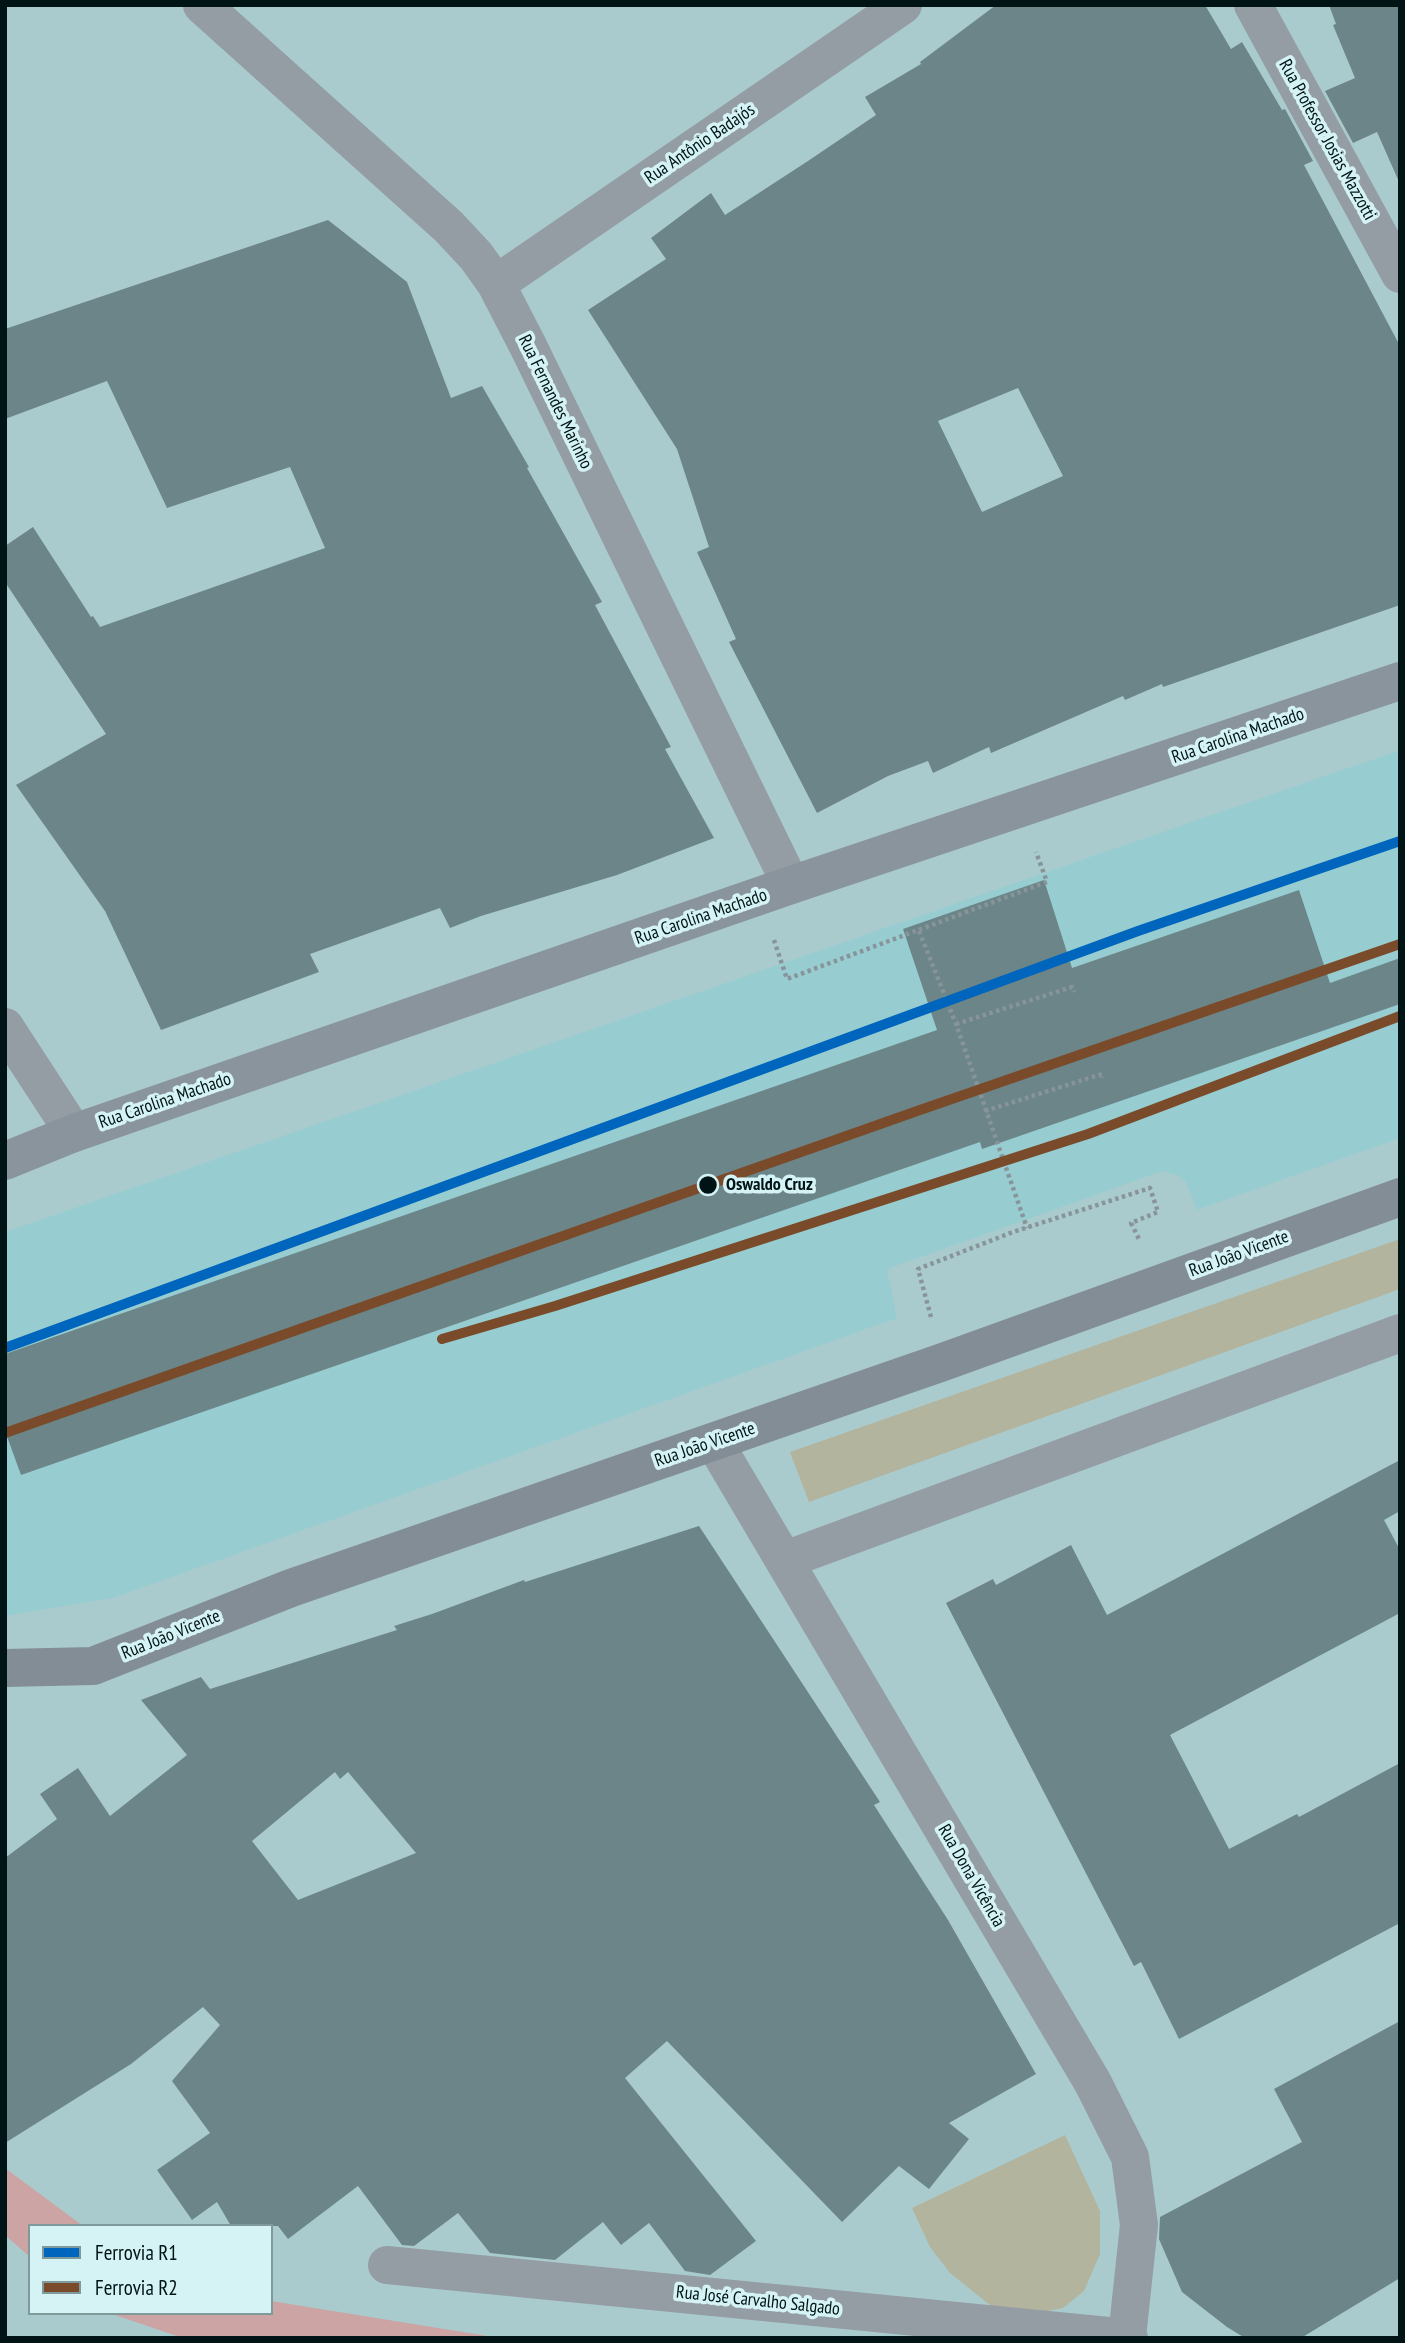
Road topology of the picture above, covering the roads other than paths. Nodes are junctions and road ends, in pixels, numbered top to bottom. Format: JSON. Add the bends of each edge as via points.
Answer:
{"nodes":[{"id":1,"x":202,"y":5,"type":"edge"},
{"id":2,"x":903,"y":5,"type":"edge"},
{"id":3,"x":1253,"y":5,"type":"edge"},
{"id":4,"x":1400,"y":274,"type":"edge"},
{"id":5,"x":496,"y":284,"type":"junction"},
{"id":6,"x":1400,"y":681,"type":"edge"},
{"id":7,"x":791,"y":885,"type":"junction"},
{"id":8,"x":5,"y":1027,"type":"edge"},
{"id":9,"x":74,"y":1133,"type":"junction"},
{"id":10,"x":5,"y":1161,"type":"edge"},
{"id":11,"x":1400,"y":1197,"type":"edge"},
{"id":12,"x":1400,"y":1333,"type":"edge"},
{"id":13,"x":714,"y":1442,"type":"junction"},
{"id":14,"x":785,"y":1560,"type":"junction"},
{"id":15,"x":5,"y":1668,"type":"edge"},
{"id":16,"x":387,"y":2265,"type":"dead end"},
{"id":17,"x":1128,"y":2338,"type":"edge"}],
"edges":[{"from":1,"to":5,"type":"street","name":"Rua Fernandes Marinho","via":[[449,227]]},
{"from":2,"to":5,"type":"street","name":"Rua Antônio Badajós"},
{"from":3,"to":4,"type":"street","name":"Rua Professor Josias Mazzotti"},
{"from":5,"to":7,"type":"street","name":"Rua Fernandes Marinho"},
{"from":6,"to":7,"type":"main road","name":"Rua Carolina Machado"},
{"from":7,"to":9,"type":"main road","name":"Rua Carolina Machado"},
{"from":8,"to":9,"type":"street"},
{"from":9,"to":10,"type":"main road","name":"Rua Carolina Machado"},
{"from":11,"to":13,"type":"main road","name":"Rua João Vicente"},
{"from":12,"to":14,"type":"street"},
{"from":13,"to":14,"type":"street","name":"Rua Dona Vicência"},
{"from":13,"to":15,"type":"main road","name":"Rua João Vicente","via":[[291,1588],[93,1666]]},
{"from":14,"to":17,"type":"street","name":"Rua Dona Vicência","via":[[1093,2083],[1130,2157],[1139,2225]]},
{"from":16,"to":17,"type":"street","name":"Rua José Carvalho Salgado"}]}
